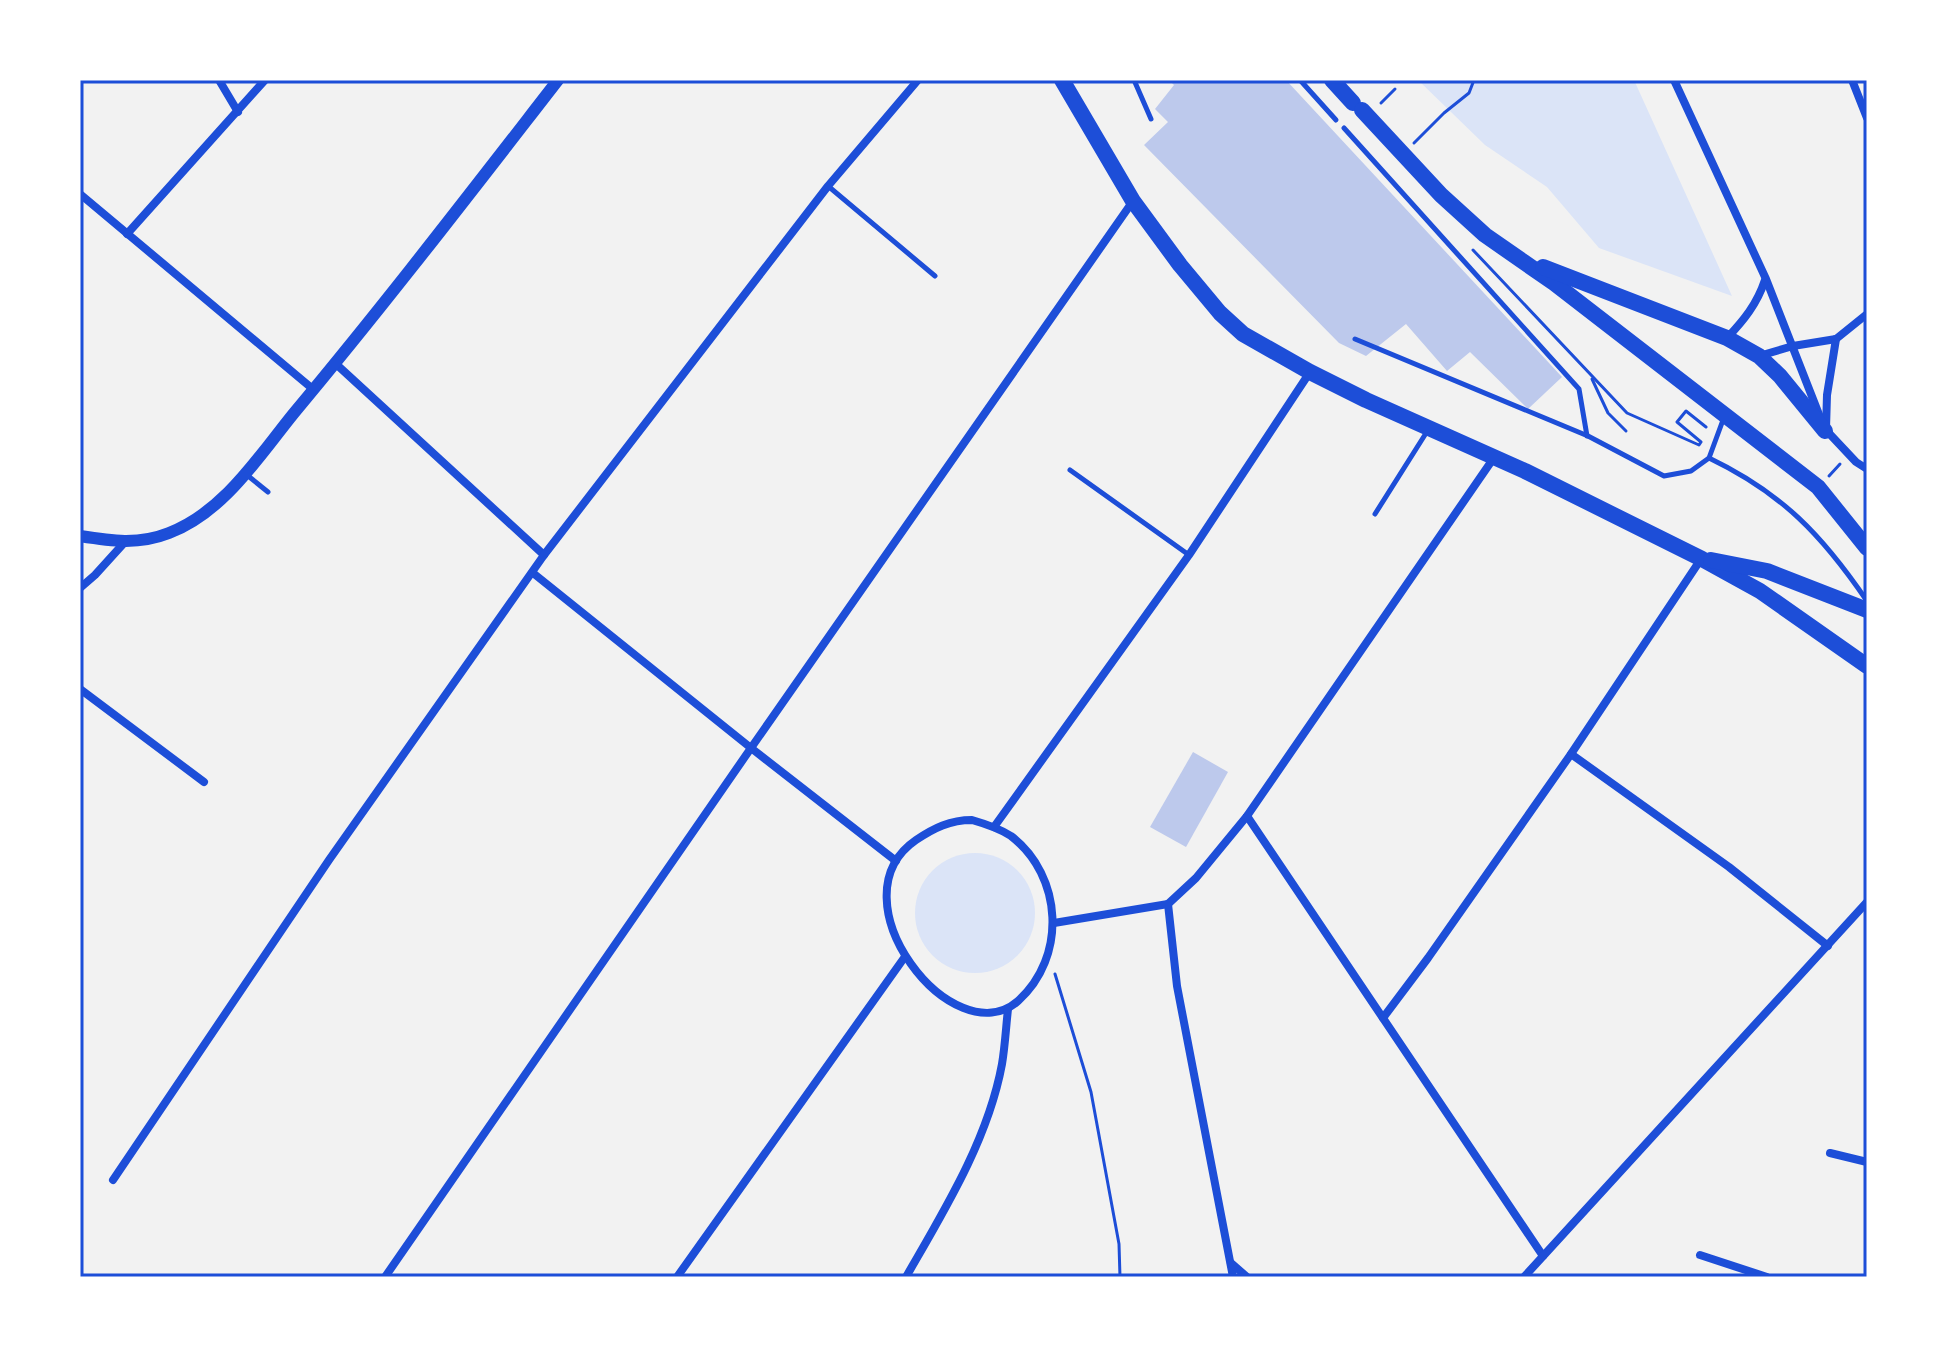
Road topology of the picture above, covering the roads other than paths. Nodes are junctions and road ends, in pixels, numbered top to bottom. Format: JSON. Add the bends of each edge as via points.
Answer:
{"nodes":[{"id":1,"x":219,"y":80,"type":"edge"},
{"id":2,"x":265,"y":80,"type":"edge"},
{"id":3,"x":558,"y":80,"type":"edge"},
{"id":4,"x":918,"y":80,"type":"edge"},
{"id":5,"x":1062,"y":80,"type":"edge"},
{"id":6,"x":1134,"y":80,"type":"edge"},
{"id":7,"x":1300,"y":80,"type":"edge"},
{"id":8,"x":1332,"y":80,"type":"edge"},
{"id":9,"x":1674,"y":80,"type":"edge"},
{"id":10,"x":1852,"y":80,"type":"edge"},
{"id":11,"x":238,"y":112,"type":"junction"},
{"id":12,"x":1867,"y":118,"type":"edge"},
{"id":13,"x":1151,"y":119,"type":"dead end"},
{"id":14,"x":1336,"y":120,"type":"dead end"},
{"id":15,"x":1344,"y":128,"type":"dead end"},
{"id":16,"x":828,"y":186,"type":"junction"},
{"id":17,"x":80,"y":194,"type":"edge"},
{"id":18,"x":1133,"y":201,"type":"junction"},
{"id":19,"x":127,"y":234,"type":"junction"},
{"id":20,"x":1520,"y":258,"type":"junction"},
{"id":21,"x":935,"y":276,"type":"dead end"},
{"id":22,"x":1766,"y":279,"type":"junction"},
{"id":23,"x":1867,"y":314,"type":"edge"},
{"id":24,"x":1727,"y":338,"type":"junction"},
{"id":25,"x":1355,"y":339,"type":"dead end"},
{"id":26,"x":1836,"y":339,"type":"junction"},
{"id":27,"x":1793,"y":346,"type":"junction"},
{"id":28,"x":1759,"y":356,"type":"junction"},
{"id":29,"x":336,"y":364,"type":"junction"},
{"id":30,"x":1310,"y":372,"type":"junction"},
{"id":31,"x":314,"y":390,"type":"junction"},
{"id":32,"x":1725,"y":416,"type":"junction"},
{"id":33,"x":1429,"y":429,"type":"junction"},
{"id":34,"x":1825,"y":431,"type":"junction"},
{"id":35,"x":1588,"y":436,"type":"junction"},
{"id":36,"x":1709,"y":458,"type":"junction"},
{"id":37,"x":1493,"y":459,"type":"junction"},
{"id":38,"x":1867,"y":469,"type":"edge"},
{"id":39,"x":1070,"y":470,"type":"dead end"},
{"id":40,"x":245,"y":474,"type":"junction"},
{"id":41,"x":268,"y":492,"type":"dead end"},
{"id":42,"x":1375,"y":514,"type":"dead end"},
{"id":43,"x":80,"y":536,"type":"edge"},
{"id":44,"x":124,"y":543,"type":"junction"},
{"id":45,"x":1867,"y":548,"type":"edge"},
{"id":46,"x":544,"y":555,"type":"junction"},
{"id":47,"x":1189,"y":555,"type":"junction"},
{"id":48,"x":1702,"y":559,"type":"junction"},
{"id":49,"x":533,"y":573,"type":"junction"},
{"id":50,"x":80,"y":588,"type":"edge"},
{"id":51,"x":1867,"y":601,"type":"edge"},
{"id":52,"x":1867,"y":610,"type":"edge"},
{"id":53,"x":1867,"y":666,"type":"edge"},
{"id":54,"x":80,"y":689,"type":"edge"},
{"id":55,"x":751,"y":748,"type":"junction"},
{"id":56,"x":1571,"y":754,"type":"junction"},
{"id":57,"x":204,"y":782,"type":"dead end"},
{"id":58,"x":1247,"y":816,"type":"junction"},
{"id":59,"x":994,"y":827,"type":"junction"},
{"id":60,"x":896,"y":861,"type":"junction"},
{"id":61,"x":1867,"y":902,"type":"edge"},
{"id":62,"x":1168,"y":904,"type":"junction"},
{"id":63,"x":1054,"y":923,"type":"junction"},
{"id":64,"x":1828,"y":946,"type":"junction"},
{"id":65,"x":904,"y":958,"type":"junction"},
{"id":66,"x":1008,"y":1009,"type":"junction"},
{"id":67,"x":1383,"y":1018,"type":"junction"},
{"id":68,"x":1830,"y":1153,"type":"dead end"},
{"id":69,"x":1867,"y":1162,"type":"edge"},
{"id":70,"x":113,"y":1180,"type":"dead end"},
{"id":71,"x":1700,"y":1255,"type":"dead end"},
{"id":72,"x":1543,"y":1256,"type":"junction"},
{"id":73,"x":1231,"y":1263,"type":"junction"},
{"id":74,"x":385,"y":1277,"type":"edge"},
{"id":75,"x":677,"y":1277,"type":"edge"},
{"id":76,"x":906,"y":1277,"type":"edge"},
{"id":77,"x":1233,"y":1277,"type":"edge"},
{"id":78,"x":1247,"y":1277,"type":"edge"},
{"id":79,"x":1524,"y":1277,"type":"edge"},
{"id":80,"x":1767,"y":1277,"type":"edge"}],
"edges":[{"from":1,"to":11,"type":"street"},
{"from":2,"to":11,"type":"street"},
{"from":3,"to":29,"type":"street"},
{"from":4,"to":16,"type":"street"},
{"from":5,"to":18,"type":"main road"},
{"from":6,"to":13,"type":"lane"},
{"from":7,"to":14,"type":"lane"},
{"from":8,"to":20,"type":"main road","via":[[1441,195]]},
{"from":9,"to":22,"type":"street"},
{"from":10,"to":12,"type":"street"},
{"from":11,"to":19,"type":"street"},
{"from":15,"to":35,"type":"lane","via":[[1579,389]]},
{"from":16,"to":21,"type":"lane"},
{"from":16,"to":46,"type":"street"},
{"from":17,"to":19,"type":"street"},
{"from":18,"to":30,"type":"main road","via":[[1232,325]]},
{"from":18,"to":55,"type":"street"},
{"from":19,"to":31,"type":"street"},
{"from":20,"to":24,"type":"main road"},
{"from":20,"to":32,"type":"main road"},
{"from":22,"to":24,"type":"street","via":[[1753,308]]},
{"from":22,"to":27,"type":"street"},
{"from":23,"to":26,"type":"street"},
{"from":24,"to":28,"type":"main road"},
{"from":25,"to":35,"type":"lane"},
{"from":26,"to":27,"type":"street"},
{"from":26,"to":34,"type":"street"},
{"from":27,"to":28,"type":"street"},
{"from":27,"to":34,"type":"street"},
{"from":28,"to":34,"type":"main road"},
{"from":29,"to":31,"type":"street"},
{"from":29,"to":46,"type":"street"},
{"from":30,"to":33,"type":"main road"},
{"from":30,"to":47,"type":"street"},
{"from":31,"to":40,"type":"street"},
{"from":32,"to":36,"type":"lane"},
{"from":32,"to":45,"type":"main road","via":[[1818,487]]},
{"from":33,"to":37,"type":"main road"},
{"from":33,"to":42,"type":"lane"},
{"from":34,"to":38,"type":"street"},
{"from":35,"to":36,"type":"lane","via":[[1664,476],[1691,471]]},
{"from":36,"to":51,"type":"lane","via":[[1745,475],[1797,514],[1837,557]]},
{"from":37,"to":48,"type":"main road"},
{"from":37,"to":58,"type":"street"},
{"from":39,"to":47,"type":"lane"},
{"from":40,"to":41,"type":"lane"},
{"from":40,"to":44,"type":"street","via":[[189,523],[145,541]]},
{"from":43,"to":44,"type":"street"},
{"from":44,"to":50,"type":"street"},
{"from":46,"to":49,"type":"street"},
{"from":47,"to":59,"type":"street"},
{"from":48,"to":52,"type":"main road","via":[[1767,571]]},
{"from":48,"to":53,"type":"main road","via":[[1760,591]]},
{"from":48,"to":56,"type":"street"},
{"from":49,"to":55,"type":"street"},
{"from":49,"to":70,"type":"street","via":[[320,873]]},
{"from":54,"to":57,"type":"street"},
{"from":55,"to":60,"type":"street"},
{"from":55,"to":74,"type":"street"},
{"from":56,"to":64,"type":"street","via":[[1729,867]]},
{"from":56,"to":67,"type":"street"},
{"from":58,"to":62,"type":"street"},
{"from":58,"to":67,"type":"street"},
{"from":59,"to":60,"type":"street","via":[[972,820],[937,826]]},
{"from":59,"to":63,"type":"street","via":[[1011,837],[1037,866],[1048,888]]},
{"from":60,"to":65,"type":"street","via":[[887,900],[891,929]]},
{"from":61,"to":64,"type":"street"},
{"from":62,"to":63,"type":"street"},
{"from":62,"to":73,"type":"street","via":[[1177,986]]},
{"from":63,"to":66,"type":"street","via":[[1048,955],[1035,980]]},
{"from":64,"to":72,"type":"street"},
{"from":65,"to":66,"type":"street","via":[[955,1003],[989,1013]]},
{"from":65,"to":75,"type":"street"},
{"from":66,"to":76,"type":"street","via":[[1002,1065],[986,1121]]},
{"from":67,"to":72,"type":"street"},
{"from":68,"to":69,"type":"street"},
{"from":71,"to":80,"type":"street"},
{"from":72,"to":79,"type":"street"},
{"from":73,"to":77,"type":"street"},
{"from":73,"to":78,"type":"street"}]}
